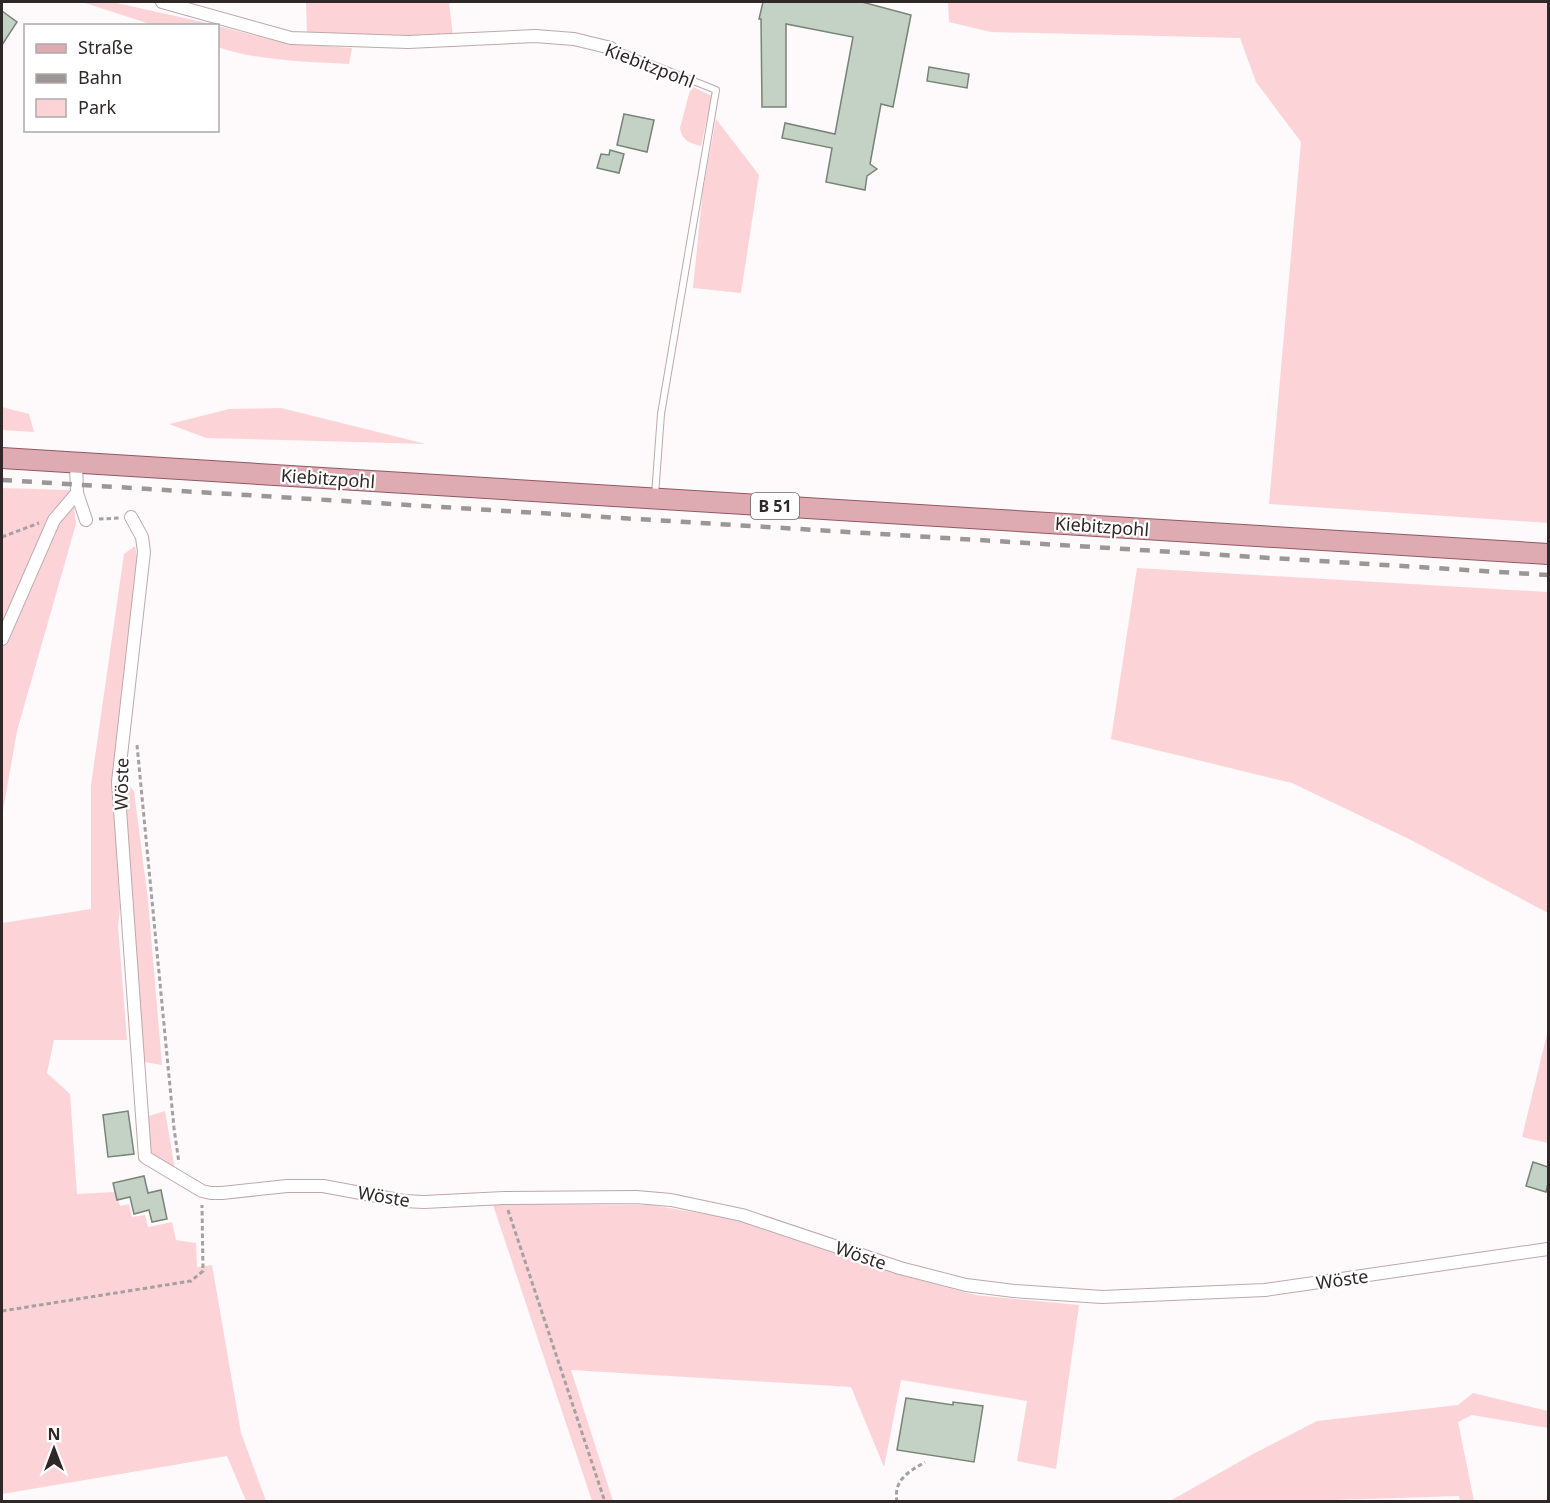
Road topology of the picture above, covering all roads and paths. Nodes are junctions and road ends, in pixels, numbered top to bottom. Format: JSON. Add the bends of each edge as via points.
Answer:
{"nodes":[{"id":1,"x":170,"y":3,"type":"edge"},
{"id":2,"x":611,"y":48,"type":"joint"},
{"id":3,"x":2,"y":458,"type":"edge"},
{"id":4,"x":76,"y":459,"type":"junction"},
{"id":5,"x":76,"y":493,"type":"junction"},
{"id":6,"x":655,"y":499,"type":"junction"},
{"id":7,"x":131,"y":517,"type":"joint"},
{"id":8,"x":54,"y":520,"type":"junction"},
{"id":9,"x":86,"y":520,"type":"joint"},
{"id":10,"x":2,"y":537,"type":"edge"},
{"id":11,"x":1548,"y":554,"type":"edge"},
{"id":12,"x":2,"y":639,"type":"edge"},
{"id":13,"x":137,"y":739,"type":"dead end"},
{"id":14,"x":181,"y":1177,"type":"junction"},
{"id":15,"x":202,"y":1191,"type":"junction"},
{"id":16,"x":504,"y":1198,"type":"junction"},
{"id":17,"x":1548,"y":1249,"type":"edge"},
{"id":18,"x":2,"y":1311,"type":"edge"},
{"id":19,"x":925,"y":1462,"type":"dead end"},
{"id":20,"x":605,"y":1502,"type":"edge"},
{"id":21,"x":897,"y":1502,"type":"edge"}],
"edges":[{"from":1,"to":2,"type":"street","name":"Kiebitzpohl","via":[[291,38],[408,42],[535,36],[574,39]]},
{"from":2,"to":6,"type":"lane","name":"Kiebitzpohl","via":[[716,90],[662,414]]},
{"from":3,"to":4,"type":"main road","name":"Kiebitzpohl","number":"B 51"},
{"from":4,"to":5,"type":"street"},
{"from":4,"to":6,"type":"main road","name":"Kiebitzpohl","number":"B 51"},
{"from":5,"to":8,"type":"street"},
{"from":5,"to":9,"type":"street"},
{"from":6,"to":11,"type":"main road","name":"Kiebitzpohl","number":"B 51"},
{"from":7,"to":9,"type":"path"},
{"from":7,"to":14,"type":"street","name":"Wöste","via":[[142,537],[144,552],[118,782],[145,1157]]},
{"from":8,"to":10,"type":"path"},
{"from":8,"to":12,"type":"street"},
{"from":13,"to":14,"type":"path","name":"Wöste"},
{"from":14,"to":15,"type":"street","name":"Wöste"},
{"from":15,"to":16,"type":"street","name":"Wöste","via":[[323,1186],[404,1201]]},
{"from":15,"to":18,"type":"path","via":[[203,1271],[191,1281]]},
{"from":16,"to":17,"type":"street","name":"Wöste","via":[[636,1197],[697,1204],[966,1285],[1102,1297],[1265,1290]]},
{"from":16,"to":20,"type":"path"},
{"from":19,"to":21,"type":"path","via":[[897,1484]]}]}
